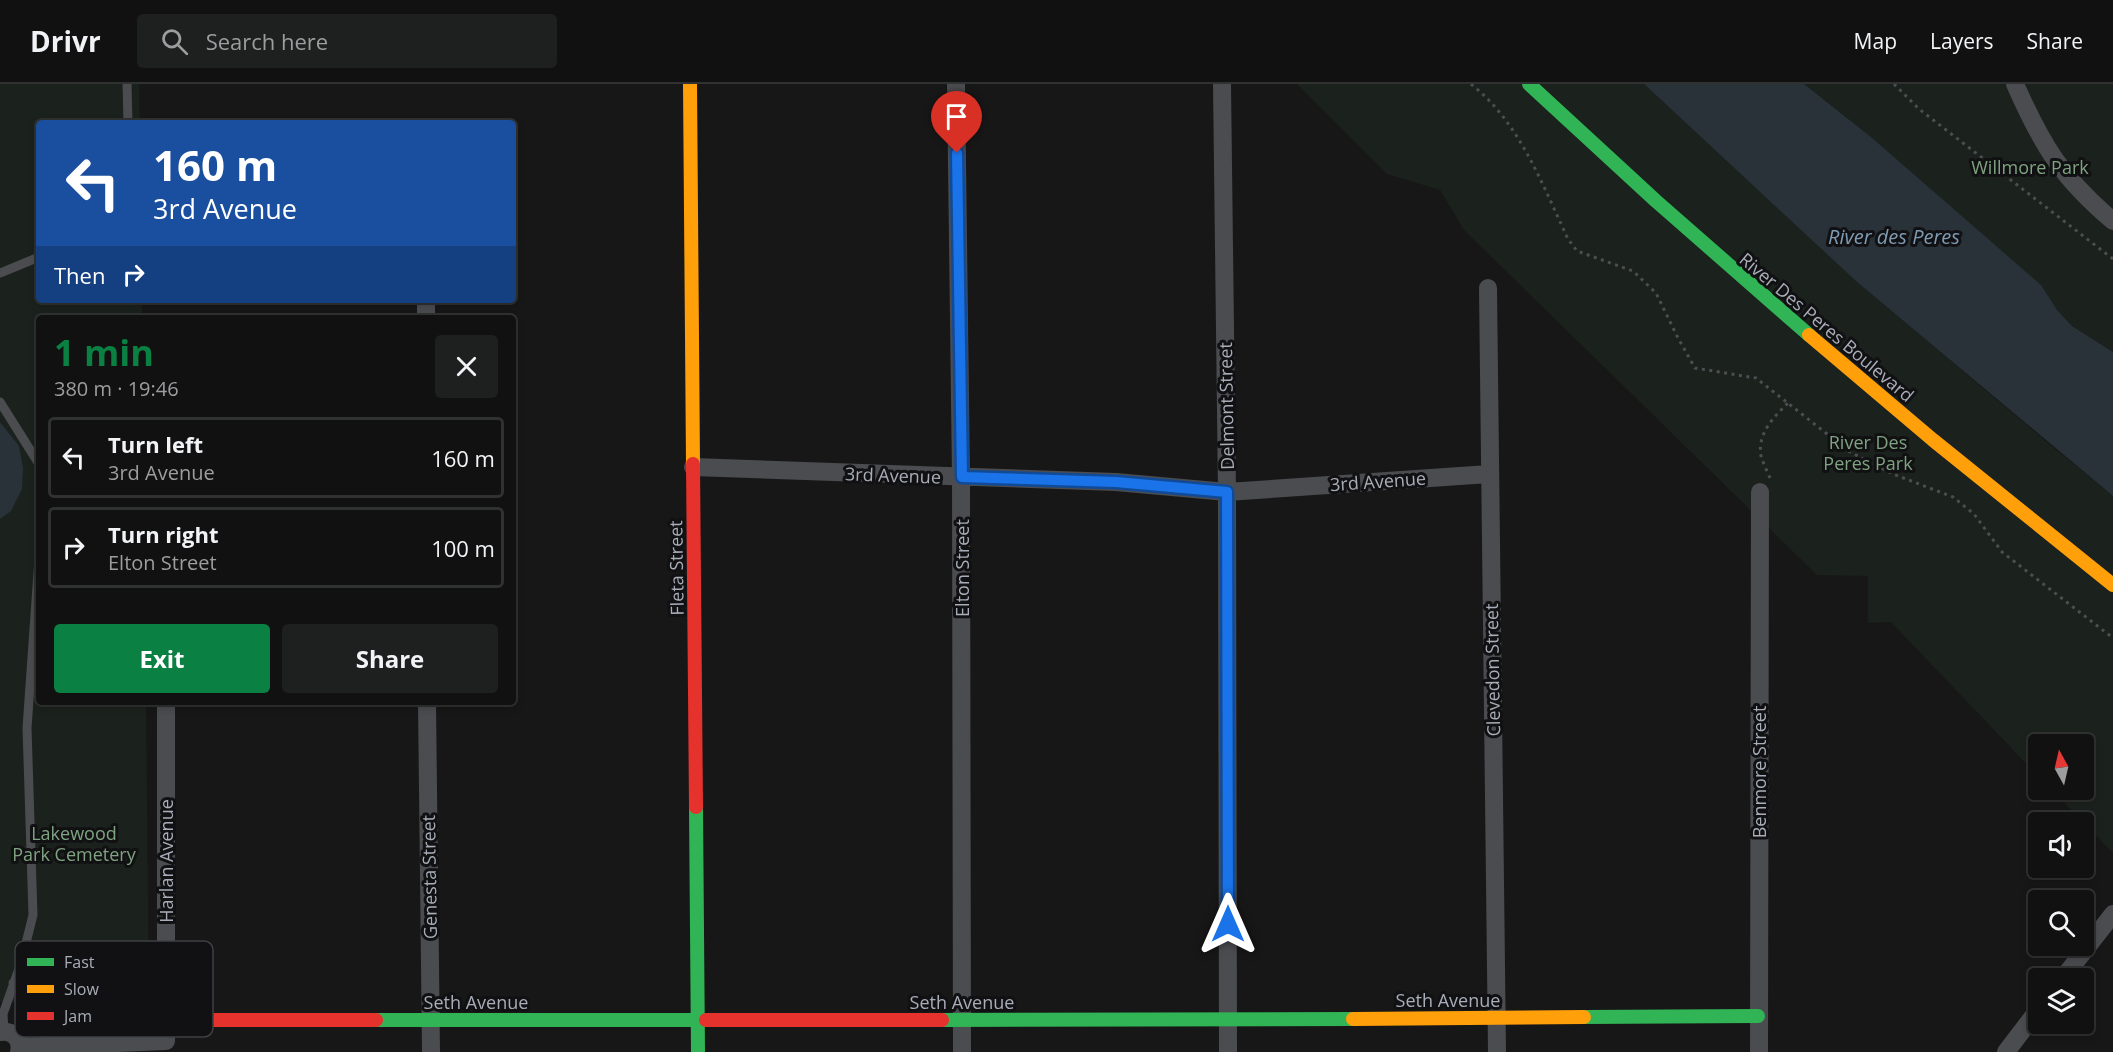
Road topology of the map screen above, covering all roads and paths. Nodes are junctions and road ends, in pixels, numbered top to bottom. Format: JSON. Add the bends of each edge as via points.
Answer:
{"nodes":[{"id":1,"x":128,"y":84,"type":"edge"},
{"id":2,"x":690,"y":84,"type":"edge"},
{"id":3,"x":956,"y":84,"type":"edge"},
{"id":4,"x":1222,"y":84,"type":"edge"},
{"id":5,"x":1471,"y":84,"type":"edge"},
{"id":6,"x":1529,"y":84,"type":"edge"},
{"id":7,"x":1893,"y":84,"type":"edge"},
{"id":8,"x":2015,"y":84,"type":"edge"},
{"id":9,"x":128,"y":120,"type":"edge"},
{"id":10,"x":2113,"y":221,"type":"edge"},
{"id":11,"x":36,"y":258,"type":"edge"},
{"id":12,"x":2113,"y":259,"type":"edge"},
{"id":13,"x":0,"y":273,"type":"edge"},
{"id":14,"x":1488,"y":288,"type":"dead end"},
{"id":15,"x":0,"y":402,"type":"edge"},
{"id":16,"x":1788,"y":403,"type":"junction"},
{"id":17,"x":36,"y":459,"type":"edge"},
{"id":18,"x":693,"y":467,"type":"junction"},
{"id":19,"x":1489,"y":474,"type":"junction"},
{"id":20,"x":962,"y":477,"type":"junction"},
{"id":21,"x":1227,"y":492,"type":"junction"},
{"id":22,"x":1760,"y":492,"type":"joint"},
{"id":23,"x":2113,"y":585,"type":"edge"},
{"id":24,"x":36,"y":600,"type":"edge"},
{"id":25,"x":2113,"y":638,"type":"edge"},
{"id":26,"x":166,"y":705,"type":"edge"},
{"id":27,"x":427,"y":705,"type":"edge"},
{"id":28,"x":2113,"y":914,"type":"edge"},
{"id":29,"x":26,"y":941,"type":"edge"},
{"id":30,"x":166,"y":941,"type":"edge"},
{"id":31,"x":2071,"y":968,"type":"edge"},
{"id":32,"x":15,"y":978,"type":"edge"},
{"id":33,"x":13,"y":983,"type":"joint"},
{"id":34,"x":5,"y":994,"type":"edge"},
{"id":35,"x":1758,"y":1016,"type":"junction"},
{"id":36,"x":1497,"y":1017,"type":"junction"},
{"id":37,"x":213,"y":1020,"type":"edge"},
{"id":38,"x":431,"y":1020,"type":"junction"},
{"id":39,"x":698,"y":1020,"type":"junction"},
{"id":40,"x":962,"y":1020,"type":"junction"},
{"id":41,"x":1228,"y":1020,"type":"junction"},
{"id":42,"x":2028,"y":1023,"type":"edge"},
{"id":43,"x":2,"y":1032,"type":"edge"},
{"id":44,"x":166,"y":1037,"type":"edge"},
{"id":45,"x":19,"y":1049,"type":"edge"},
{"id":46,"x":431,"y":1052,"type":"edge"},
{"id":47,"x":698,"y":1052,"type":"edge"},
{"id":48,"x":962,"y":1052,"type":"edge"},
{"id":49,"x":1228,"y":1052,"type":"edge"},
{"id":50,"x":1497,"y":1052,"type":"edge"},
{"id":51,"x":1759,"y":1052,"type":"edge"},
{"id":52,"x":2006,"y":1052,"type":"edge"}],
"edges":[{"from":1,"to":9,"type":"lane"},
{"from":2,"to":18,"type":"street","name":"Fleta Street"},
{"from":3,"to":20,"type":"street","name":"Elton Street"},
{"from":4,"to":21,"type":"street","name":"Delmont Street"},
{"from":5,"to":16,"type":"path","via":[[1517,134],[1577,251],[1633,271],[1656,293],[1695,368],[1756,378]]},
{"from":6,"to":23,"type":"street","name":"River Des Peres Boulevard","via":[[1807,335]]},
{"from":7,"to":12,"type":"path","via":[[1919,110]]},
{"from":8,"to":10,"type":"street","via":[[2058,166]]},
{"from":11,"to":13,"type":"lane"},
{"from":14,"to":19,"type":"street","name":"Clevedon Street"},
{"from":15,"to":17,"type":"lane"},
{"from":16,"to":22,"type":"path","via":[[1771,420],[1762,439],[1761,454],[1770,477],[1769,487]]},
{"from":16,"to":25,"type":"path","via":[[1850,452],[1953,497],[1974,514],[2002,552]]},
{"from":18,"to":20,"type":"street","name":"3rd Avenue"},
{"from":18,"to":39,"type":"street","name":"Fleta Street"},
{"from":19,"to":21,"type":"street","name":"3rd Avenue"},
{"from":19,"to":36,"type":"street","name":"Clevedon Street"},
{"from":20,"to":21,"type":"street","name":"3rd Avenue","via":[[1116,482]]},
{"from":20,"to":40,"type":"street","name":"Elton Street"},
{"from":21,"to":41,"type":"street","name":"Delmont Street"},
{"from":22,"to":35,"type":"street","name":"Benmore Street"},
{"from":24,"to":29,"type":"lane","via":[[27,728],[33,915]]},
{"from":26,"to":30,"type":"street","name":"Harlan Avenue"},
{"from":27,"to":38,"type":"street","name":"Genesta Street"},
{"from":28,"to":31,"type":"street"},
{"from":32,"to":33,"type":"lane"},
{"from":33,"to":34,"type":"lane"},
{"from":34,"to":43,"type":"lane"},
{"from":35,"to":36,"type":"street","name":"Seth Avenue"},
{"from":35,"to":51,"type":"street","name":"Benmore Street"},
{"from":36,"to":41,"type":"street","name":"Seth Avenue"},
{"from":36,"to":50,"type":"street","name":"Clevedon Street"},
{"from":37,"to":38,"type":"street","name":"Seth Avenue"},
{"from":38,"to":39,"type":"street","name":"Seth Avenue"},
{"from":38,"to":46,"type":"street","name":"Genesta Street"},
{"from":39,"to":40,"type":"street","name":"Seth Avenue"},
{"from":39,"to":47,"type":"street","name":"Fleta Street"},
{"from":40,"to":41,"type":"street","name":"Seth Avenue"},
{"from":40,"to":48,"type":"street","name":"Elton Street"},
{"from":41,"to":49,"type":"street","name":"Delmont Street"},
{"from":42,"to":52,"type":"street"},
{"from":44,"to":45,"type":"street","via":[[166,1041]]}]}
